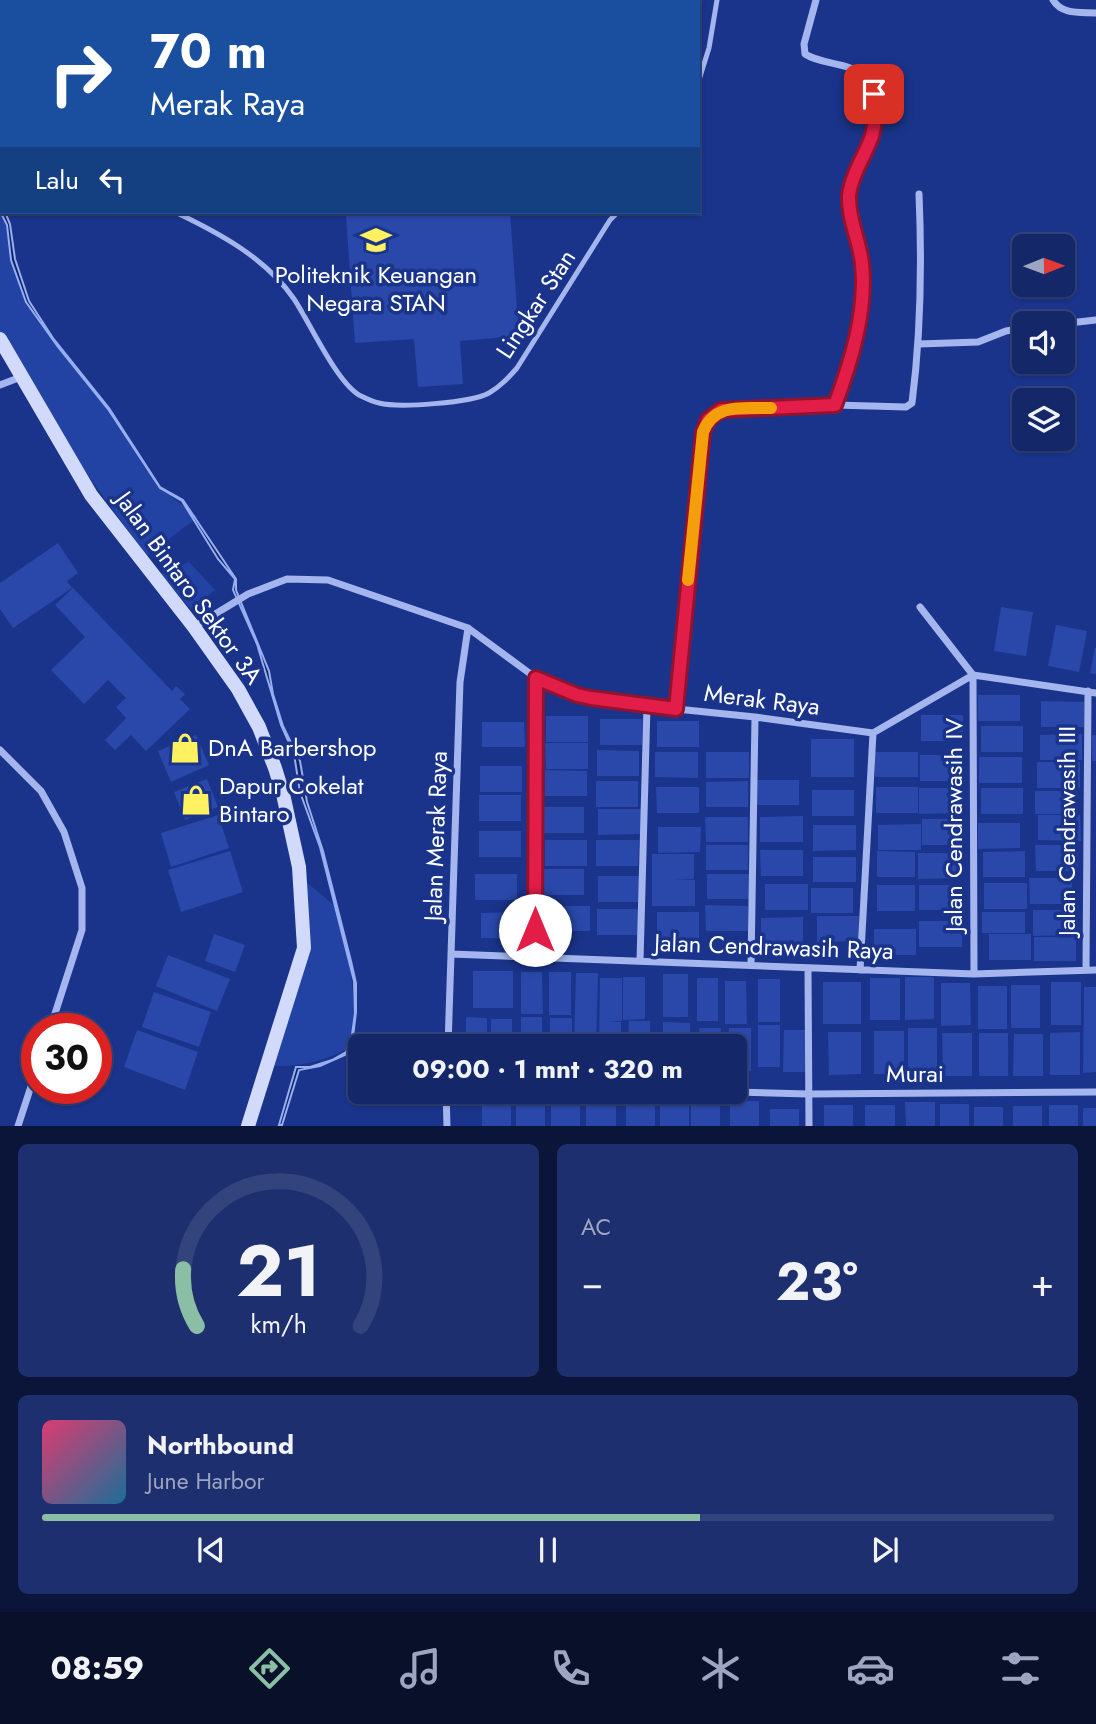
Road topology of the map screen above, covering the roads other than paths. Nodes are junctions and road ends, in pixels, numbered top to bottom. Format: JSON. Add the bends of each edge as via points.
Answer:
{"nodes":[{"id":1,"x":717,"y":0,"type":"edge"},
{"id":2,"x":816,"y":0,"type":"edge"},
{"id":3,"x":1053,"y":0,"type":"edge"},
{"id":4,"x":1096,"y":13,"type":"edge"},
{"id":5,"x":700,"y":77,"type":"edge"},
{"id":6,"x":919,"y":194,"type":"dead end"},
{"id":7,"x":179,"y":214,"type":"edge"},
{"id":8,"x":616,"y":214,"type":"edge"},
{"id":9,"x":1096,"y":320,"type":"edge"},
{"id":10,"x":1075,"y":322,"type":"edge"},
{"id":11,"x":1012,"y":330,"type":"edge"},
{"id":12,"x":0,"y":339,"type":"edge"},
{"id":13,"x":919,"y":344,"type":"junction"},
{"id":14,"x":21,"y":377,"type":"junction"},
{"id":15,"x":0,"y":386,"type":"edge"},
{"id":16,"x":835,"y":405,"type":"junction"},
{"id":17,"x":920,"y":607,"type":"dead end"},
{"id":18,"x":194,"y":627,"type":"junction"},
{"id":19,"x":468,"y":628,"type":"junction"},
{"id":20,"x":973,"y":675,"type":"junction"},
{"id":21,"x":536,"y":678,"type":"junction"},
{"id":22,"x":1092,"y":692,"type":"edge"},
{"id":23,"x":647,"y":706,"type":"junction"},
{"id":24,"x":676,"y":709,"type":"junction"},
{"id":25,"x":755,"y":717,"type":"junction"},
{"id":26,"x":873,"y":733,"type":"junction"},
{"id":27,"x":1,"y":753,"type":"edge"},
{"id":28,"x":451,"y":954,"type":"junction"},
{"id":29,"x":535,"y":957,"type":"junction"},
{"id":30,"x":640,"y":961,"type":"junction"},
{"id":31,"x":751,"y":965,"type":"junction"},
{"id":32,"x":808,"y":968,"type":"junction"},
{"id":33,"x":860,"y":970,"type":"junction"},
{"id":34,"x":1096,"y":970,"type":"edge"},
{"id":35,"x":1086,"y":971,"type":"junction"},
{"id":36,"x":974,"y":974,"type":"junction"},
{"id":37,"x":55,"y":1013,"type":"edge"},
{"id":38,"x":448,"y":1034,"type":"edge"},
{"id":39,"x":747,"y":1092,"type":"edge"},
{"id":40,"x":1096,"y":1093,"type":"edge"},
{"id":41,"x":808,"y":1094,"type":"junction"},
{"id":42,"x":25,"y":1104,"type":"edge"},
{"id":43,"x":446,"y":1104,"type":"edge"},
{"id":44,"x":18,"y":1125,"type":"edge"},
{"id":45,"x":248,"y":1125,"type":"edge"},
{"id":46,"x":447,"y":1125,"type":"edge"},
{"id":47,"x":809,"y":1125,"type":"edge"}],
"edges":[{"from":1,"to":5,"type":"lane"},
{"from":2,"to":16,"type":"street","via":[[805,54],[854,69],[866,79],[874,94],[876,118],[849,196],[863,284],[859,320]]},
{"from":3,"to":4,"type":"street","via":[[1066,11]]},
{"from":6,"to":13,"type":"street"},
{"from":7,"to":8,"type":"lane","name":"Lingkar Stan","via":[[257,259],[292,296],[345,382],[379,404],[465,400],[504,383]]},
{"from":9,"to":10,"type":"street"},
{"from":11,"to":13,"type":"street","via":[[978,342]]},
{"from":12,"to":14,"type":"main road","name":"Jalan Bintaro Sektor 3A"},
{"from":13,"to":16,"type":"street","via":[[912,403],[906,407]]},
{"from":14,"to":15,"type":"street"},
{"from":14,"to":18,"type":"main road","name":"Jalan Bintaro Sektor 3A","via":[[91,495]]},
{"from":16,"to":24,"type":"street","via":[[721,410],[708,420],[703,432]]},
{"from":17,"to":20,"type":"street"},
{"from":18,"to":19,"type":"street","name":"Merak Raya","via":[[248,594],[287,579],[328,580]]},
{"from":18,"to":45,"type":"main road","name":"Jalan Bintaro Sektor 3A","via":[[259,727],[283,794],[299,867],[304,948]]},
{"from":19,"to":21,"type":"street","name":"Merak Raya"},
{"from":19,"to":28,"type":"street","name":"Jalan Merak Raya","via":[[460,682]]},
{"from":20,"to":22,"type":"street"},
{"from":20,"to":26,"type":"street"},
{"from":20,"to":36,"type":"street","name":"Jalan Cendrawasih IV"},
{"from":21,"to":23,"type":"street","name":"Merak Raya","via":[[577,695]]},
{"from":21,"to":29,"type":"street"},
{"from":22,"to":35,"type":"street","name":"Jalan Cendrawasih III"},
{"from":23,"to":24,"type":"street","name":"Merak Raya"},
{"from":23,"to":30,"type":"street"},
{"from":24,"to":25,"type":"street","name":"Merak Raya"},
{"from":25,"to":26,"type":"street","name":"Merak Raya"},
{"from":25,"to":31,"type":"street"},
{"from":26,"to":33,"type":"street"},
{"from":27,"to":37,"type":"street","via":[[41,791],[64,832],[82,888],[82,930]]},
{"from":28,"to":29,"type":"street","name":"Jalan Cendrawasih Raya"},
{"from":28,"to":38,"type":"street","name":"Jalan Merak Raya"},
{"from":29,"to":30,"type":"street","name":"Jalan Cendrawasih Raya"},
{"from":30,"to":31,"type":"street","name":"Jalan Cendrawasih Raya"},
{"from":31,"to":32,"type":"street","name":"Jalan Cendrawasih Raya"},
{"from":32,"to":33,"type":"street","name":"Jalan Cendrawasih Raya"},
{"from":32,"to":41,"type":"street"},
{"from":33,"to":36,"type":"street","name":"Jalan Cendrawasih Raya"},
{"from":34,"to":35,"type":"street","name":"Jalan Cendrawasih Raya"},
{"from":35,"to":36,"type":"street","name":"Jalan Cendrawasih Raya"},
{"from":39,"to":41,"type":"street","name":"Murai"},
{"from":40,"to":41,"type":"street","name":"Murai"},
{"from":41,"to":47,"type":"street"},
{"from":42,"to":44,"type":"street"},
{"from":43,"to":46,"type":"street"}]}
